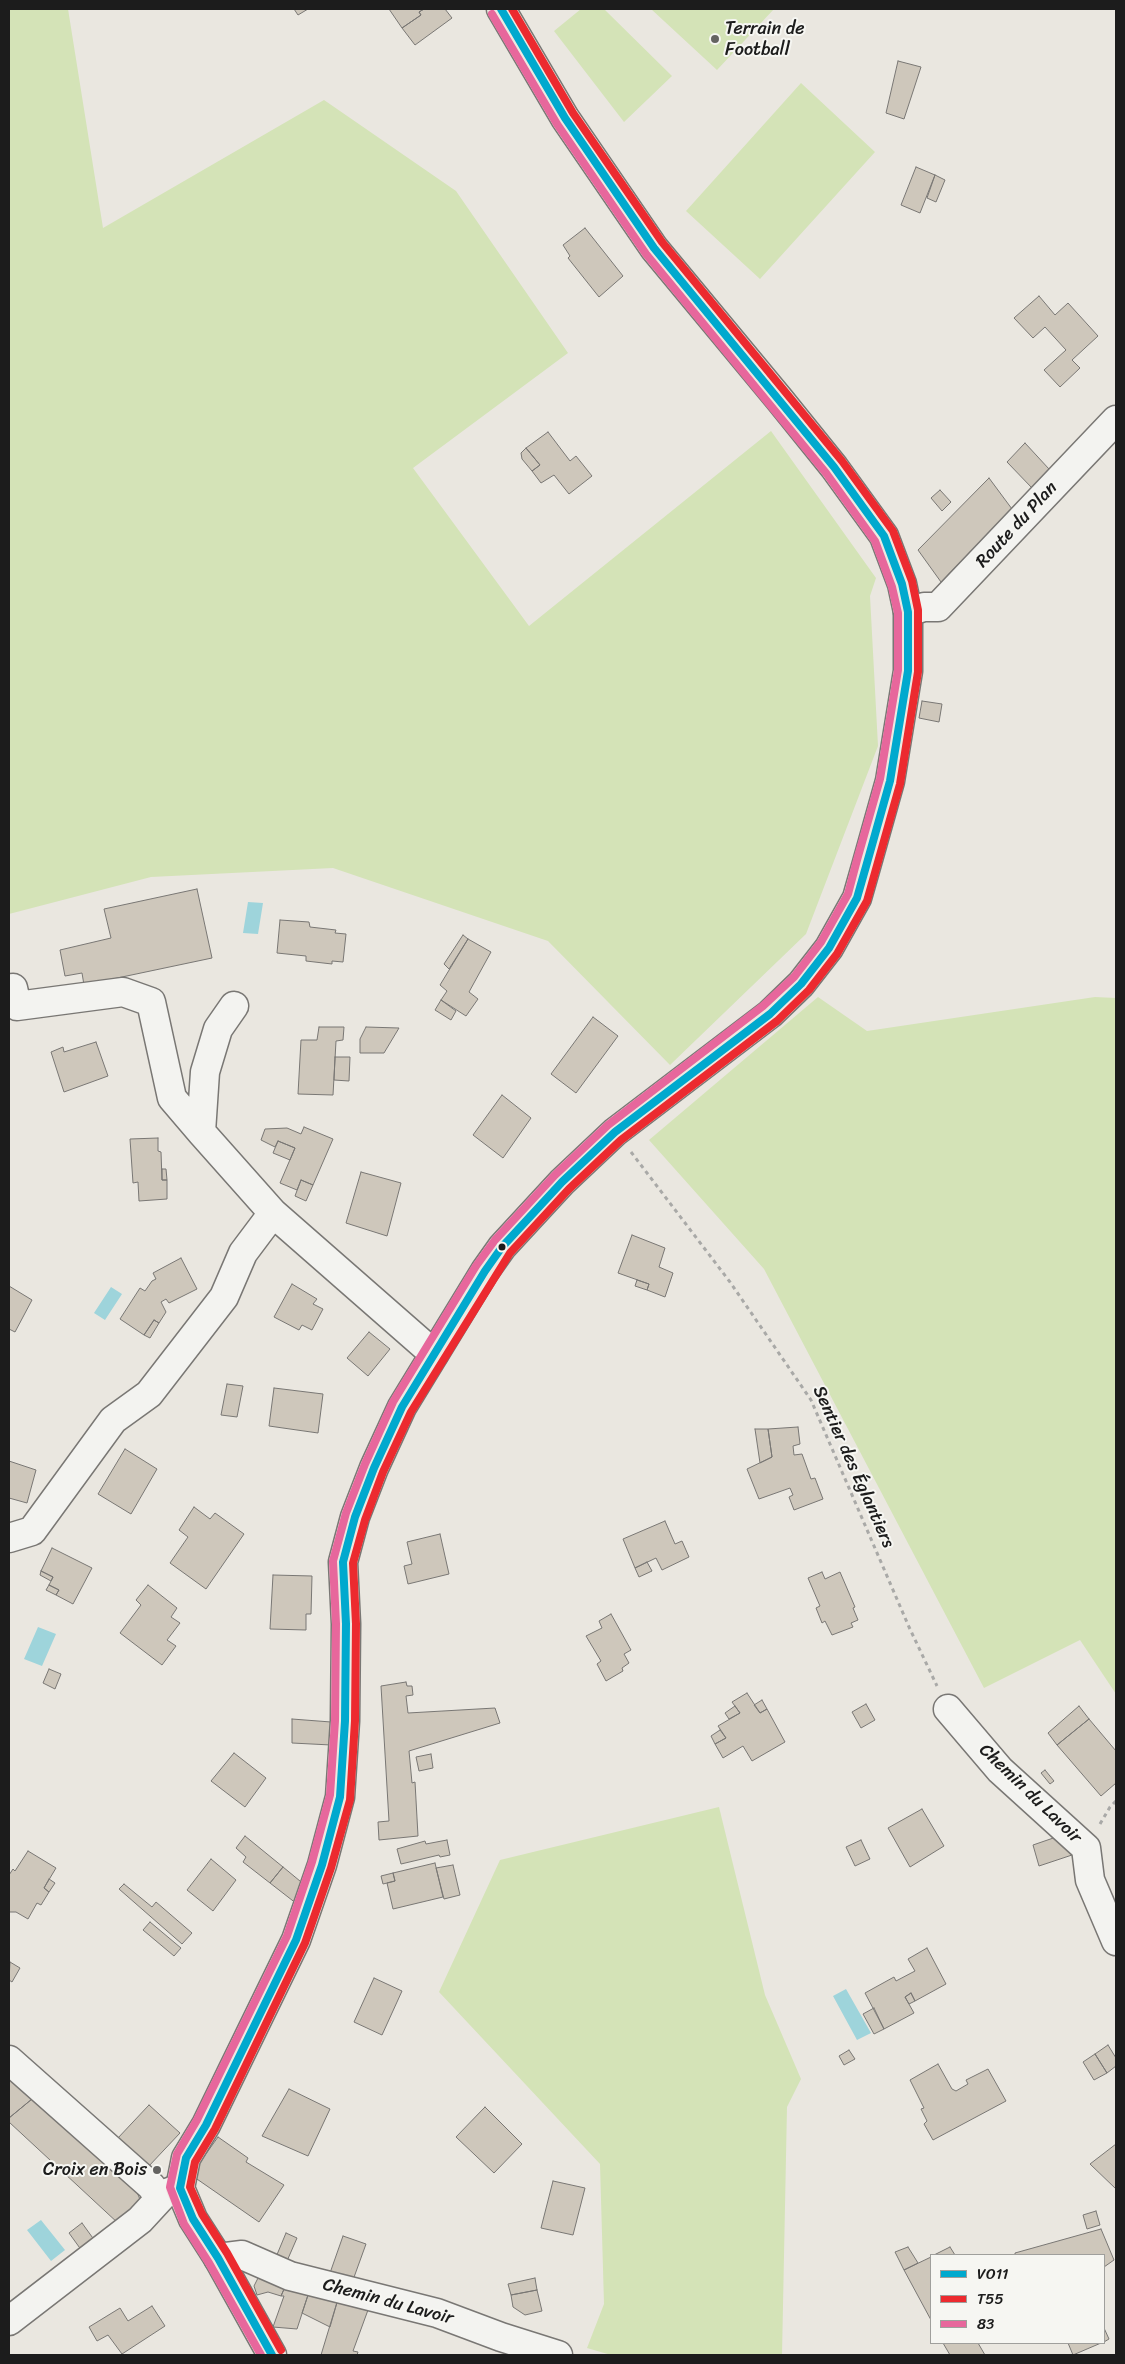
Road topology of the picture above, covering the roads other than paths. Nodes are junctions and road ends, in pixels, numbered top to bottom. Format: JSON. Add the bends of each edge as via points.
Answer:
{"nodes":[{"id":1,"x":501,"y":9,"type":"edge"},
{"id":2,"x":1116,"y":420,"type":"edge"},
{"id":3,"x":908,"y":612,"type":"junction"},
{"id":4,"x":12,"y":988,"type":"dead end"},
{"id":5,"x":234,"y":1006,"type":"dead end"},
{"id":6,"x":201,"y":1132,"type":"junction"},
{"id":7,"x":273,"y":1213,"type":"junction"},
{"id":8,"x":434,"y":1354,"type":"junction"},
{"id":9,"x":9,"y":1538,"type":"edge"},
{"id":10,"x":948,"y":1710,"type":"road end"},
{"id":11,"x":1116,"y":1941,"type":"edge"},
{"id":12,"x":9,"y":2060,"type":"edge"},
{"id":13,"x":170,"y":2193,"type":"junction"},
{"id":14,"x":218,"y":2258,"type":"junction"},
{"id":15,"x":9,"y":2321,"type":"edge"},
{"id":16,"x":272,"y":2355,"type":"edge"},
{"id":17,"x":558,"y":2355,"type":"edge"}],
"edges":[{"from":1,"to":3,"type":"main road","via":[[565,118],[654,248],[834,467],[884,536],[902,584]]},
{"from":2,"to":3,"type":"street","name":"Route du Plan","via":[[938,607]]},
{"from":3,"to":8,"type":"main road","via":[[908,671],[890,780],[856,898],[830,948],[801,984],[770,1014],[615,1132],[562,1182],[502,1247]]},
{"from":4,"to":6,"type":"street","via":[[17,1006],[123,992],[150,1002],[172,1098]]},
{"from":5,"to":6,"type":"street","via":[[218,1029],[205,1072]]},
{"from":6,"to":7,"type":"street"},
{"from":7,"to":8,"type":"street"},
{"from":7,"to":9,"type":"street","via":[[243,1253],[224,1297],[149,1394],[113,1420],[32,1531]]},
{"from":8,"to":13,"type":"main road","via":[[402,1407],[374,1468],[355,1517],[343,1562],[345,1722],[340,1797],[322,1865],[296,1940]]},
{"from":10,"to":11,"type":"street","name":"Chemin du Lavoir","via":[[1000,1770],[1086,1848],[1090,1880]]},
{"from":12,"to":13,"type":"street","via":[[151,2186]]},
{"from":13,"to":14,"type":"main road","via":[[193,2219]]},
{"from":13,"to":15,"type":"street"},
{"from":14,"to":16,"type":"main road"},
{"from":14,"to":17,"type":"street","name":"Chemin du Lavoir","via":[[242,2255],[290,2276],[437,2313]]}]}
